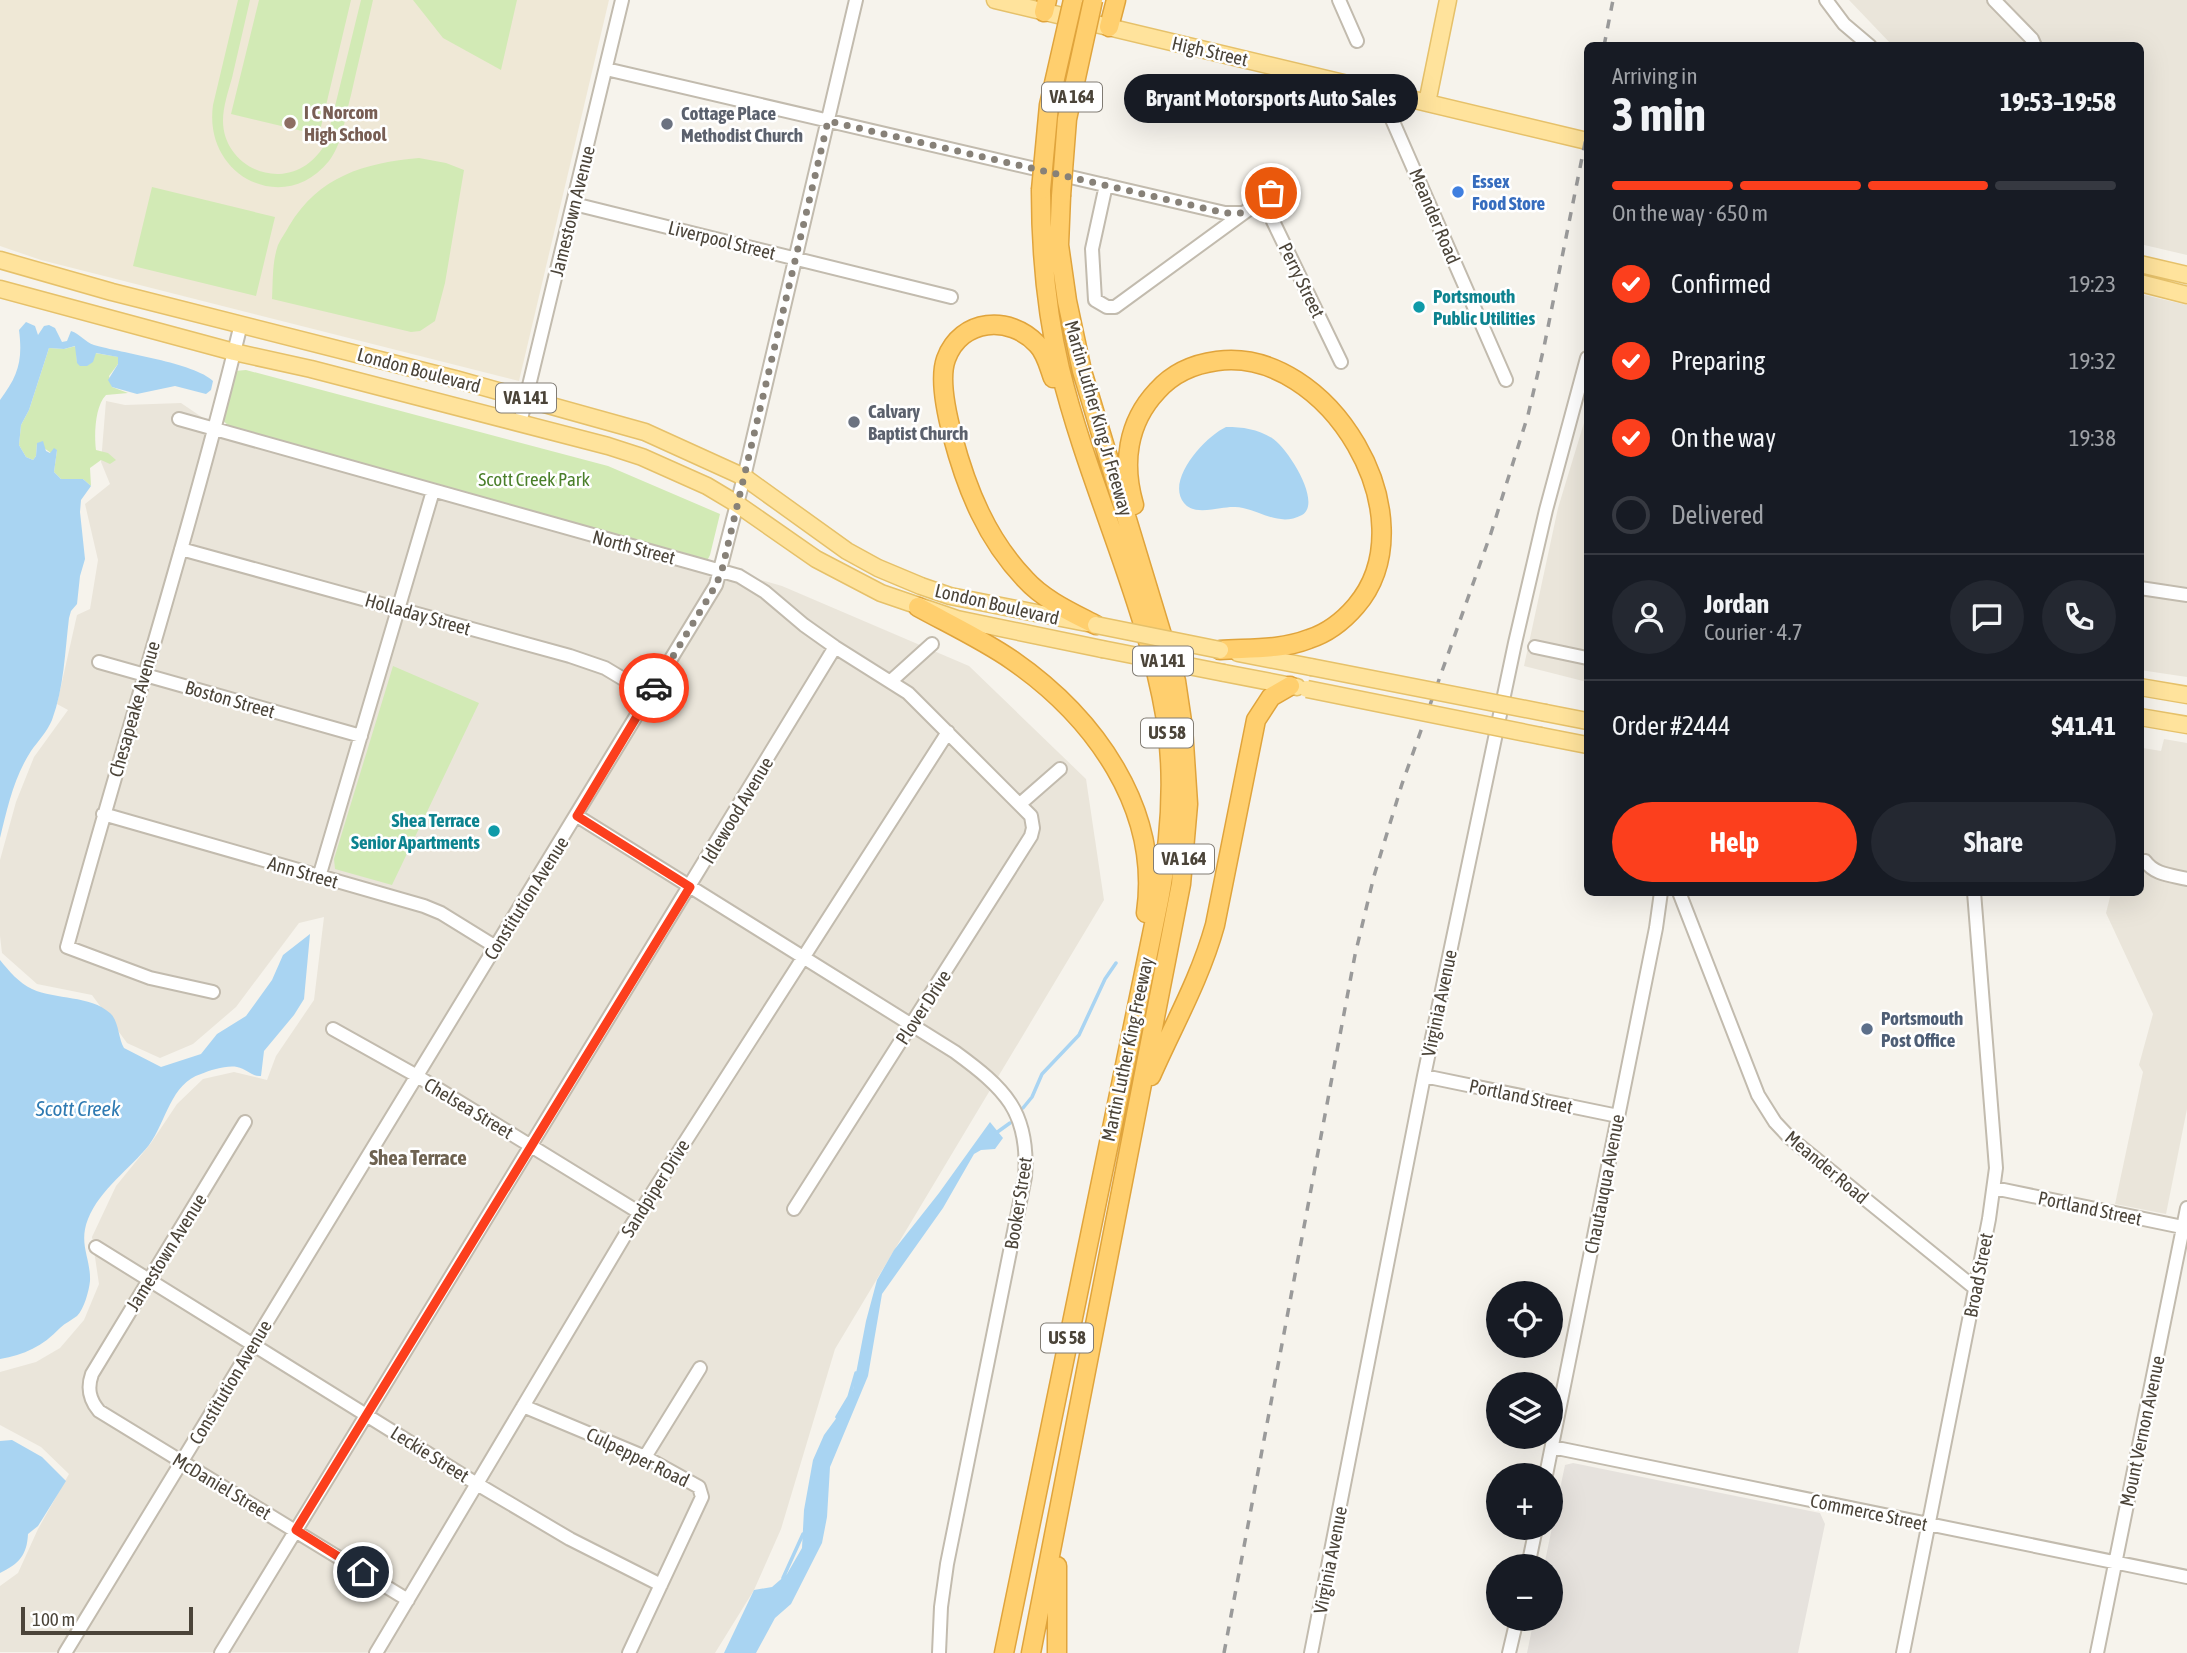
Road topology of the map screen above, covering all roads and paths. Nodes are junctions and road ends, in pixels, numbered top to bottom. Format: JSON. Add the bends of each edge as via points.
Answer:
{"nodes":[{"id":1,"x":622,"y":0,"type":"edge"},
{"id":2,"x":856,"y":0,"type":"edge"},
{"id":3,"x":995,"y":0,"type":"edge"},
{"id":4,"x":1073,"y":0,"type":"edge"},
{"id":5,"x":1093,"y":0,"type":"edge"},
{"id":6,"x":1116,"y":0,"type":"edge"},
{"id":7,"x":1339,"y":0,"type":"edge"},
{"id":8,"x":1448,"y":0,"type":"edge"},
{"id":9,"x":1826,"y":0,"type":"edge"},
{"id":10,"x":1994,"y":0,"type":"edge"},
{"id":11,"x":1046,"y":6,"type":"edge"},
{"id":12,"x":1109,"y":27,"type":"junction"},
{"id":13,"x":1357,"y":41,"type":"dead end"},
{"id":14,"x":1865,"y":42,"type":"edge"},
{"id":15,"x":2033,"y":42,"type":"edge"},
{"id":16,"x":606,"y":69,"type":"junction"},
{"id":17,"x":1380,"y":92,"type":"junction"},
{"id":18,"x":1427,"y":103,"type":"junction"},
{"id":19,"x":828,"y":121,"type":"junction"},
{"id":20,"x":1584,"y":140,"type":"edge"},
{"id":21,"x":1106,"y":185,"type":"junction"},
{"id":22,"x":1271,"y":193,"type":"dead end"},
{"id":23,"x":574,"y":204,"type":"junction"},
{"id":24,"x":1255,"y":204,"type":"junction"},
{"id":25,"x":1243,"y":213,"type":"junction"},
{"id":26,"x":796,"y":258,"type":"junction"},
{"id":27,"x":0,"y":260,"type":"edge"},
{"id":28,"x":2144,"y":265,"type":"edge"},
{"id":29,"x":2186,"y":272,"type":"edge"},
{"id":30,"x":2144,"y":285,"type":"edge"},
{"id":31,"x":0,"y":289,"type":"edge"},
{"id":32,"x":2184,"y":294,"type":"edge"},
{"id":33,"x":951,"y":297,"type":"dead end"},
{"id":34,"x":241,"y":324,"type":"junction"},
{"id":35,"x":234,"y":352,"type":"junction"},
{"id":36,"x":1341,"y":362,"type":"dead end"},
{"id":37,"x":1584,"y":369,"type":"edge"},
{"id":38,"x":1506,"y":380,"type":"dead end"},
{"id":39,"x":526,"y":398,"type":"junction"},
{"id":40,"x":179,"y":419,"type":"dead end"},
{"id":41,"x":520,"y":422,"type":"junction"},
{"id":42,"x":216,"y":429,"type":"junction"},
{"id":43,"x":1085,"y":450,"type":"junction"},
{"id":44,"x":744,"y":477,"type":"junction"},
{"id":45,"x":433,"y":491,"type":"junction"},
{"id":46,"x":737,"y":504,"type":"junction"},
{"id":47,"x":181,"y":549,"type":"junction"},
{"id":48,"x":722,"y":570,"type":"junction"},
{"id":49,"x":1149,"y":584,"type":"junction"},
{"id":50,"x":2144,"y":589,"type":"edge"},
{"id":51,"x":2187,"y":595,"type":"edge"},
{"id":52,"x":918,"y":607,"type":"junction"},
{"id":53,"x":399,"y":609,"type":"junction"},
{"id":54,"x":1096,"y":625,"type":"junction"},
{"id":55,"x":932,"y":644,"type":"dead end"},
{"id":56,"x":835,"y":647,"type":"junction"},
{"id":57,"x":1535,"y":647,"type":"dead end"},
{"id":58,"x":1220,"y":650,"type":"junction"},
{"id":59,"x":1584,"y":657,"type":"edge"},
{"id":60,"x":99,"y":662,"type":"dead end"},
{"id":61,"x":144,"y":674,"type":"junction"},
{"id":62,"x":891,"y":681,"type":"junction"},
{"id":63,"x":1298,"y":687,"type":"junction"},
{"id":64,"x":2144,"y":688,"type":"edge"},
{"id":65,"x":650,"y":695,"type":"junction"},
{"id":66,"x":2187,"y":695,"type":"edge"},
{"id":67,"x":2144,"y":718,"type":"edge"},
{"id":68,"x":1584,"y":720,"type":"edge"},
{"id":69,"x":2187,"y":725,"type":"edge"},
{"id":70,"x":948,"y":732,"type":"junction"},
{"id":71,"x":361,"y":736,"type":"junction"},
{"id":72,"x":1584,"y":744,"type":"edge"},
{"id":73,"x":1060,"y":769,"type":"dead end"},
{"id":74,"x":1020,"y":804,"type":"junction"},
{"id":75,"x":103,"y":814,"type":"junction"},
{"id":76,"x":577,"y":816,"type":"junction"},
{"id":77,"x":2145,"y":861,"type":"dead end"},
{"id":78,"x":319,"y":877,"type":"junction"},
{"id":79,"x":2187,"y":879,"type":"edge"},
{"id":80,"x":690,"y":887,"type":"junction"},
{"id":81,"x":1660,"y":896,"type":"edge"},
{"id":82,"x":1681,"y":896,"type":"edge"},
{"id":83,"x":1974,"y":896,"type":"edge"},
{"id":84,"x":496,"y":947,"type":"junction"},
{"id":85,"x":804,"y":957,"type":"junction"},
{"id":86,"x":213,"y":992,"type":"dead end"},
{"id":87,"x":1132,"y":1024,"type":"junction"},
{"id":88,"x":911,"y":1025,"type":"junction"},
{"id":89,"x":333,"y":1029,"type":"dead end"},
{"id":90,"x":417,"y":1076,"type":"junction"},
{"id":91,"x":1424,"y":1076,"type":"junction"},
{"id":92,"x":1618,"y":1116,"type":"junction"},
{"id":93,"x":245,"y":1122,"type":"dead end"},
{"id":94,"x":1132,"y":1133,"type":"junction"},
{"id":95,"x":531,"y":1146,"type":"junction"},
{"id":96,"x":1994,"y":1188,"type":"junction"},
{"id":97,"x":2187,"y":1208,"type":"edge"},
{"id":98,"x":794,"y":1209,"type":"dead end"},
{"id":99,"x":640,"y":1213,"type":"junction"},
{"id":100,"x":2185,"y":1228,"type":"edge"},
{"id":101,"x":96,"y":1247,"type":"dead end"},
{"id":102,"x":148,"y":1280,"type":"junction"},
{"id":103,"x":1976,"y":1289,"type":"junction"},
{"id":104,"x":253,"y":1345,"type":"junction"},
{"id":105,"x":700,"y":1368,"type":"dead end"},
{"id":106,"x":89,"y":1382,"type":"joint"},
{"id":107,"x":1563,"y":1392,"type":"edge"},
{"id":108,"x":523,"y":1406,"type":"junction"},
{"id":109,"x":367,"y":1415,"type":"junction"},
{"id":110,"x":1562,"y":1449,"type":"edge"},
{"id":111,"x":645,"y":1457,"type":"junction"},
{"id":112,"x":182,"y":1461,"type":"junction"},
{"id":113,"x":477,"y":1484,"type":"junction"},
{"id":114,"x":1059,"y":1505,"type":"junction"},
{"id":115,"x":1928,"y":1524,"type":"junction"},
{"id":116,"x":296,"y":1530,"type":"junction"},
{"id":117,"x":2115,"y":1562,"type":"junction"},
{"id":118,"x":2187,"y":1577,"type":"edge"},
{"id":119,"x":661,"y":1585,"type":"junction"},
{"id":120,"x":408,"y":1600,"type":"junction"},
{"id":121,"x":1514,"y":1631,"type":"edge"},
{"id":122,"x":65,"y":1653,"type":"edge"},
{"id":123,"x":221,"y":1653,"type":"edge"},
{"id":124,"x":376,"y":1653,"type":"edge"},
{"id":125,"x":629,"y":1653,"type":"edge"},
{"id":126,"x":939,"y":1653,"type":"edge"},
{"id":127,"x":1004,"y":1653,"type":"edge"},
{"id":128,"x":1031,"y":1653,"type":"edge"},
{"id":129,"x":1057,"y":1653,"type":"edge"},
{"id":130,"x":1311,"y":1653,"type":"edge"},
{"id":131,"x":1509,"y":1653,"type":"edge"},
{"id":132,"x":1903,"y":1653,"type":"edge"},
{"id":133,"x":2097,"y":1653,"type":"edge"}],
"edges":[{"from":1,"to":16,"type":"street","name":"Jamestown Avenue"},
{"from":2,"to":19,"type":"street","name":"Constitution Avenue"},
{"from":3,"to":11,"type":"main road","name":"High Street"},
{"from":4,"to":43,"type":"highway","name":"Martin Luther King Jr Freeway","number":"VA 164","bridge":true,"via":[[1049,105],[1041,190],[1042,260],[1065,388]]},
{"from":5,"to":49,"type":"highway","name":"Martin Luther King Jr Freeway","number":"VA 164","bridge":true,"via":[[1067,119],[1059,245],[1082,371]]},
{"from":6,"to":12,"type":"highway"},
{"from":7,"to":13,"type":"street"},
{"from":8,"to":18,"type":"main road"},
{"from":9,"to":14,"type":"street"},
{"from":10,"to":15,"type":"street"},
{"from":11,"to":12,"type":"main road","name":"High Street"},
{"from":12,"to":17,"type":"main road","name":"High Street"},
{"from":16,"to":19,"type":"street"},
{"from":16,"to":23,"type":"street","name":"Jamestown Avenue"},
{"from":17,"to":18,"type":"main road","name":"High Street"},
{"from":17,"to":38,"type":"street","name":"Meander Road"},
{"from":18,"to":20,"type":"main road","name":"High Street"},
{"from":19,"to":21,"type":"street"},
{"from":19,"to":26,"type":"street","name":"Constitution Avenue"},
{"from":21,"to":25,"type":"street","via":[[1225,213]]},
{"from":21,"to":25,"type":"street","via":[[1092,249],[1095,300],[1107,307],[1115,307]]},
{"from":22,"to":24,"type":"street"},
{"from":23,"to":26,"type":"street","name":"Liverpool Street"},
{"from":23,"to":39,"type":"street","name":"Jamestown Avenue"},
{"from":24,"to":25,"type":"street"},
{"from":24,"to":36,"type":"street","name":"Perry Street","via":[[1271,217]]},
{"from":26,"to":33,"type":"street","name":"Liverpool Street"},
{"from":26,"to":44,"type":"street","name":"Constitution Avenue"},
{"from":27,"to":34,"type":"main road","name":"London Boulevard","number":"VA 141"},
{"from":28,"to":29,"type":"main road"},
{"from":29,"to":32,"type":"street"},
{"from":30,"to":32,"type":"main road"},
{"from":31,"to":35,"type":"main road","name":"London Boulevard","number":"VA 141"},
{"from":34,"to":35,"type":"street","name":"Chesapeake Avenue"},
{"from":34,"to":39,"type":"main road","name":"London Boulevard","number":"VA 141"},
{"from":35,"to":41,"type":"main road","name":"London Boulevard","number":"VA 141"},
{"from":35,"to":42,"type":"street","name":"Chesapeake Avenue"},
{"from":37,"to":91,"type":"street","name":"Virginia Avenue","via":[[1515,643]]},
{"from":39,"to":41,"type":"street","name":"Jamestown Avenue"},
{"from":39,"to":44,"type":"main road","name":"London Boulevard","number":"VA 141","via":[[645,432]]},
{"from":40,"to":42,"type":"street","name":"North Street"},
{"from":41,"to":46,"type":"main road","name":"London Boulevard","number":"VA 141","via":[[642,457]]},
{"from":42,"to":45,"type":"street","name":"North Street"},
{"from":42,"to":47,"type":"street","name":"Chesapeake Avenue"},
{"from":43,"to":54,"type":"highway","number":"US 58","via":[[1045,356],[1029,337],[1003,324],[990,324],[968,331],[951,348],[942,377],[944,396],[980,513],[1025,580],[1043,596]]},
{"from":43,"to":87,"type":"highway","name":"Martin Luther King Freeway","number":"US 58","via":[[1150,649],[1169,750],[1166,859]]},
{"from":44,"to":46,"type":"street","name":"Constitution Avenue"},
{"from":44,"to":54,"type":"main road","name":"London Boulevard","number":"VA 141","via":[[878,568],[972,601]]},
{"from":45,"to":48,"type":"street","name":"North Street"},
{"from":45,"to":53,"type":"street"},
{"from":46,"to":48,"type":"street","name":"Constitution Avenue"},
{"from":46,"to":52,"type":"main road","name":"London Boulevard","number":"VA 141","via":[[816,559]]},
{"from":47,"to":53,"type":"street","name":"Holladay Street"},
{"from":47,"to":61,"type":"street","name":"Chesapeake Avenue"},
{"from":48,"to":56,"type":"street","name":"North Street","via":[[757,587]]},
{"from":48,"to":65,"type":"street","name":"Constitution Avenue"},
{"from":49,"to":58,"type":"highway","via":[[1127,462],[1133,426],[1142,411],[1164,383],[1210,362],[1244,360],[1292,377],[1330,409],[1364,460],[1383,518],[1378,569],[1350,613],[1319,635],[1281,646]]},
{"from":49,"to":94,"type":"highway","name":"Martin Luther King Freeway","number":"VA 164","via":[[1176,681],[1188,803],[1181,884]]},
{"from":50,"to":51,"type":"street"},
{"from":52,"to":63,"type":"main road","name":"London Boulevard","number":"VA 141","bridge":true,"via":[[997,628]]},
{"from":52,"to":87,"type":"highway","via":[[984,642],[1035,677],[1080,719],[1118,769],[1144,841],[1148,871]]},
{"from":53,"to":65,"type":"street","name":"Holladay Street","via":[[605,668]]},
{"from":53,"to":71,"type":"street"},
{"from":54,"to":58,"type":"main road","name":"London Boulevard","number":"US 58","bridge":true},
{"from":55,"to":62,"type":"street"},
{"from":56,"to":62,"type":"street","name":"North Street"},
{"from":56,"to":80,"type":"street","name":"Idlewood Avenue"},
{"from":57,"to":59,"type":"street"},
{"from":58,"to":68,"type":"main road","name":"London Boulevard","number":"US 58","bridge":true},
{"from":60,"to":61,"type":"street","name":"Boston Street"},
{"from":61,"to":71,"type":"street","name":"Boston Street"},
{"from":61,"to":75,"type":"street","name":"Chesapeake Avenue"},
{"from":62,"to":70,"type":"street","name":"North Street"},
{"from":63,"to":72,"type":"main road","name":"London Boulevard","bridge":true},
{"from":63,"to":94,"type":"highway","number":"US 58","via":[[1271,697],[1256,720],[1206,956],[1150,1078]]},
{"from":64,"to":66,"type":"main road"},
{"from":65,"to":76,"type":"street","name":"Constitution Avenue"},
{"from":67,"to":69,"type":"main road"},
{"from":70,"to":74,"type":"street","name":"North Street"},
{"from":70,"to":85,"type":"street","name":"Sandpiper Drive"},
{"from":71,"to":78,"type":"street"},
{"from":73,"to":74,"type":"street"},
{"from":74,"to":88,"type":"street","name":"Plover Drive","via":[[1032,819],[1031,836]]},
{"from":75,"to":78,"type":"street","name":"Ann Street"},
{"from":75,"to":86,"type":"street","name":"Chesapeake Avenue","via":[[67,947],[150,978]]},
{"from":76,"to":80,"type":"street","name":"Booker Street"},
{"from":76,"to":84,"type":"street","name":"Constitution Avenue"},
{"from":77,"to":79,"type":"street","via":[[2157,872]]},
{"from":78,"to":84,"type":"street","name":"Ann Street","via":[[442,914]]},
{"from":80,"to":85,"type":"street","name":"Booker Street"},
{"from":80,"to":95,"type":"street","name":"Idlewood Avenue"},
{"from":81,"to":92,"type":"street","name":"Chautauqua Avenue"},
{"from":82,"to":103,"type":"street","name":"Meander Road","via":[[1758,1095],[1774,1122]]},
{"from":83,"to":96,"type":"street","name":"Broad Street"},
{"from":84,"to":90,"type":"street","name":"Constitution Avenue"},
{"from":85,"to":88,"type":"street","name":"Booker Street"},
{"from":85,"to":99,"type":"street","name":"Sandpiper Drive"},
{"from":87,"to":127,"type":"highway","name":"Martin Luther King Freeway","number":"US 58"},
{"from":88,"to":98,"type":"street","name":"Plover Drive"},
{"from":88,"to":126,"type":"street","name":"Booker Street","via":[[1000,1088],[1020,1121],[1027,1158],[947,1564]]},
{"from":89,"to":90,"type":"street","name":"Chelsea Street"},
{"from":90,"to":95,"type":"street","name":"Chelsea Street"},
{"from":90,"to":104,"type":"street","name":"Constitution Avenue"},
{"from":91,"to":92,"type":"street","name":"Portland Street"},
{"from":91,"to":130,"type":"street","name":"Virginia Avenue"},
{"from":92,"to":107,"type":"street","name":"Chautauqua Avenue"},
{"from":93,"to":102,"type":"street","name":"Jamestown Avenue"},
{"from":94,"to":114,"type":"highway","name":"Martin Luther King Freeway","number":"US 58"},
{"from":95,"to":99,"type":"street","name":"Chelsea Street"},
{"from":95,"to":109,"type":"street","name":"Idlewood Avenue"},
{"from":96,"to":100,"type":"street","name":"Portland Street"},
{"from":96,"to":103,"type":"street","name":"Broad Street"},
{"from":97,"to":100,"type":"street","name":"Mount Vernon Avenue"},
{"from":99,"to":108,"type":"street","name":"Sandpiper Drive"},
{"from":100,"to":117,"type":"street","name":"Mount Vernon Avenue"},
{"from":101,"to":102,"type":"street","name":"Leckie Street"},
{"from":102,"to":104,"type":"street","name":"Leckie Street"},
{"from":102,"to":106,"type":"street","name":"Jamestown Avenue"},
{"from":103,"to":115,"type":"street","name":"Broad Street"},
{"from":104,"to":109,"type":"street","name":"Leckie Street"},
{"from":104,"to":112,"type":"street","name":"Constitution Avenue"},
{"from":105,"to":111,"type":"street"},
{"from":106,"to":112,"type":"street","name":"McDaniel Street","via":[[90,1396],[99,1411]]},
{"from":108,"to":111,"type":"street","name":"Culpepper Road"},
{"from":108,"to":113,"type":"street","name":"Sandpiper Drive"},
{"from":109,"to":113,"type":"street","name":"Leckie Street"},
{"from":109,"to":116,"type":"street","name":"Idlewood Avenue"},
{"from":110,"to":115,"type":"street","name":"Commerce Street"},
{"from":111,"to":119,"type":"street","name":"Culpepper Road","via":[[702,1491]]},
{"from":112,"to":116,"type":"street","name":"McDaniel Street"},
{"from":112,"to":122,"type":"street","name":"Constitution Avenue"},
{"from":113,"to":119,"type":"street","name":"Leckie Street"},
{"from":113,"to":120,"type":"street","name":"Sandpiper Drive"},
{"from":114,"to":128,"type":"highway","name":"Martin Luther King Freeway","number":"US 58"},
{"from":114,"to":129,"type":"highway"},
{"from":115,"to":117,"type":"street","name":"Commerce Street"},
{"from":115,"to":132,"type":"street","name":"Broad Street"},
{"from":116,"to":120,"type":"street","name":"McDaniel Street"},
{"from":116,"to":123,"type":"street","name":"Idlewood Avenue"},
{"from":117,"to":118,"type":"street","name":"Commerce Street"},
{"from":117,"to":133,"type":"street","name":"Mount Vernon Avenue"},
{"from":119,"to":125,"type":"street","name":"Culpepper Road"},
{"from":120,"to":124,"type":"street","name":"Sandpiper Drive"},
{"from":121,"to":131,"type":"street"}]}
